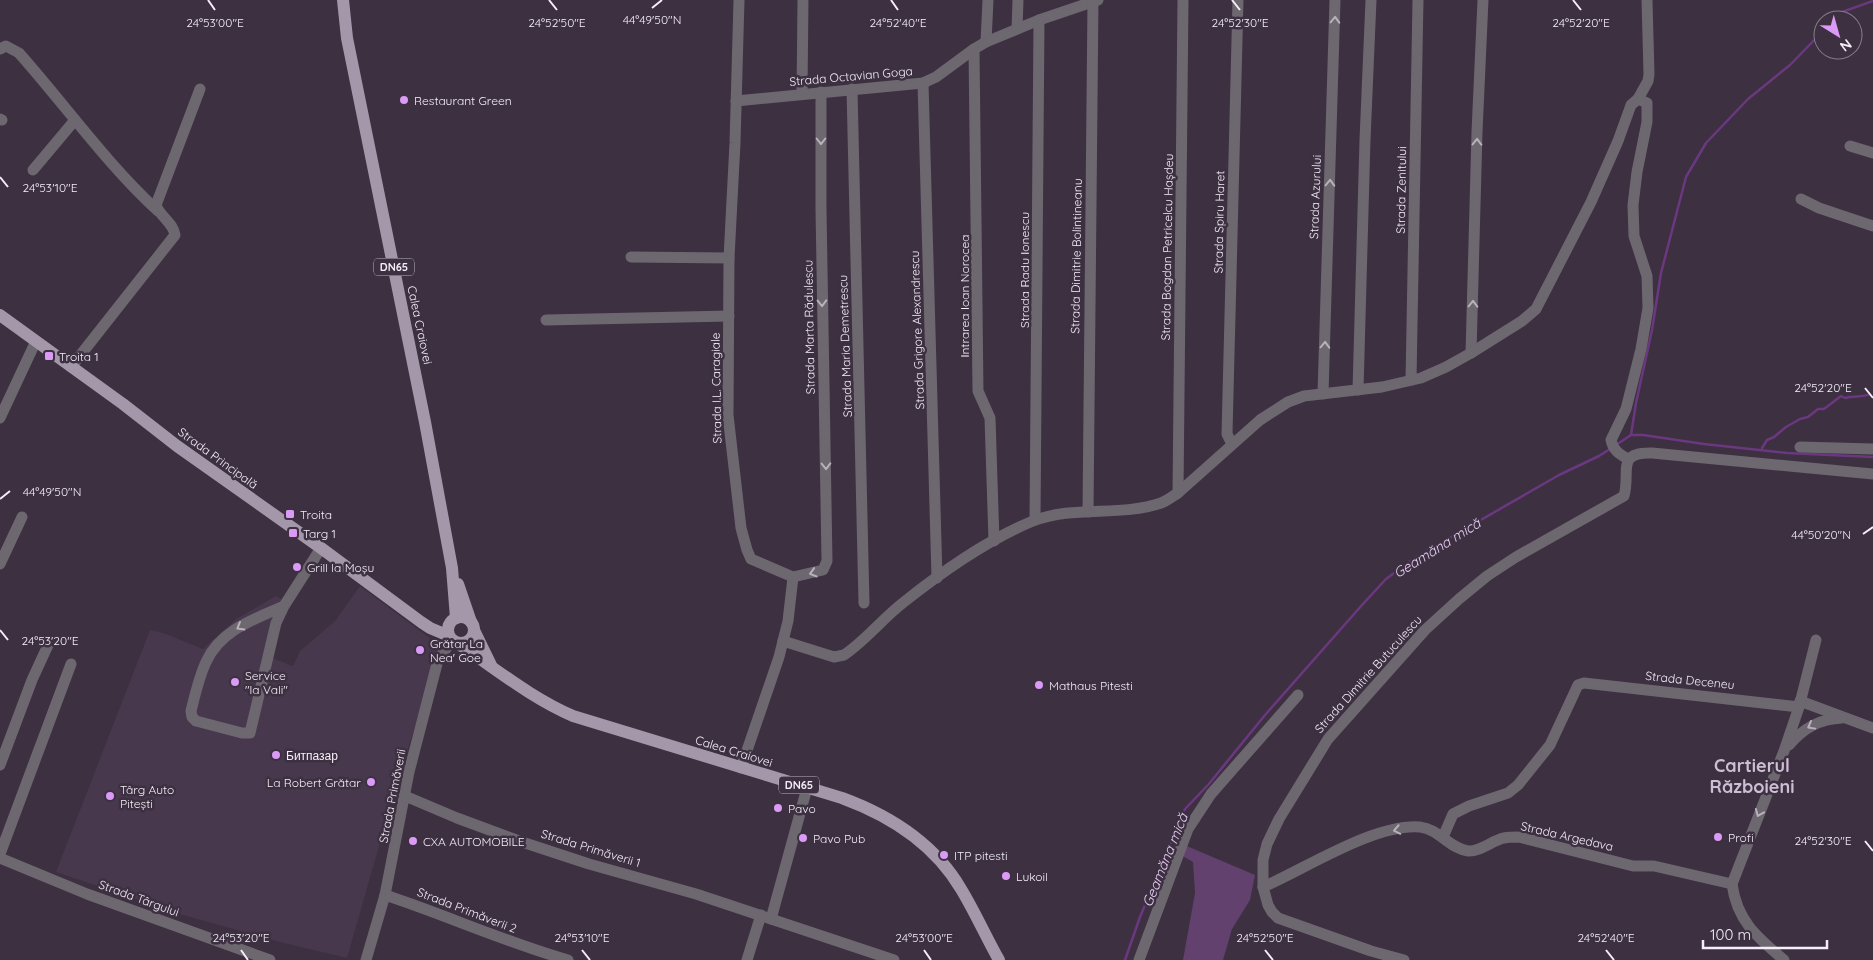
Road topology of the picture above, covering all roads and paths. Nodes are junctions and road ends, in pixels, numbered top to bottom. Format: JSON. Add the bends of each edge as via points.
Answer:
{"nodes":[{"id":1,"x":343,"y":0,"type":"edge"},
{"id":2,"x":739,"y":0,"type":"edge"},
{"id":3,"x":803,"y":0,"type":"edge"},
{"id":4,"x":988,"y":0,"type":"edge"},
{"id":5,"x":1018,"y":0,"type":"edge"},
{"id":6,"x":1183,"y":0,"type":"edge"},
{"id":7,"x":1238,"y":0,"type":"edge"},
{"id":8,"x":1335,"y":0,"type":"edge"},
{"id":9,"x":1371,"y":0,"type":"edge"},
{"id":10,"x":1418,"y":0,"type":"edge"},
{"id":11,"x":1483,"y":0,"type":"edge"},
{"id":12,"x":1647,"y":0,"type":"edge"},
{"id":13,"x":1095,"y":1,"type":"edge"},
{"id":14,"x":1039,"y":20,"type":"junction"},
{"id":15,"x":1017,"y":29,"type":"junction"},
{"id":16,"x":986,"y":42,"type":"junction"},
{"id":17,"x":0,"y":49,"type":"edge"},
{"id":18,"x":974,"y":49,"type":"junction"},
{"id":19,"x":923,"y":83,"type":"junction"},
{"id":20,"x":200,"y":89,"type":"dead end"},
{"id":21,"x":852,"y":89,"type":"junction"},
{"id":22,"x":821,"y":92,"type":"junction"},
{"id":23,"x":802,"y":94,"type":"junction"},
{"id":24,"x":1638,"y":99,"type":"junction"},
{"id":25,"x":736,"y":101,"type":"junction"},
{"id":26,"x":75,"y":120,"type":"junction"},
{"id":27,"x":1850,"y":146,"type":"dead end"},
{"id":28,"x":1873,"y":153,"type":"edge"},
{"id":29,"x":33,"y":170,"type":"dead end"},
{"id":30,"x":1801,"y":199,"type":"dead end"},
{"id":31,"x":158,"y":211,"type":"junction"},
{"id":32,"x":1873,"y":226,"type":"edge"},
{"id":33,"x":631,"y":257,"type":"dead end"},
{"id":34,"x":729,"y":258,"type":"junction"},
{"id":35,"x":0,"y":315,"type":"edge"},
{"id":36,"x":728,"y":316,"type":"junction"},
{"id":37,"x":546,"y":320,"type":"dead end"},
{"id":38,"x":36,"y":341,"type":"junction"},
{"id":39,"x":1471,"y":353,"type":"junction"},
{"id":40,"x":71,"y":367,"type":"junction"},
{"id":41,"x":1411,"y":380,"type":"junction"},
{"id":42,"x":1358,"y":390,"type":"junction"},
{"id":43,"x":1323,"y":394,"type":"junction"},
{"id":44,"x":0,"y":418,"type":"edge"},
{"id":45,"x":1232,"y":444,"type":"junction"},
{"id":46,"x":1800,"y":447,"type":"dead end"},
{"id":47,"x":1873,"y":449,"type":"edge"},
{"id":48,"x":1619,"y":452,"type":"junction"},
{"id":49,"x":1873,"y":474,"type":"edge"},
{"id":50,"x":1178,"y":493,"type":"junction"},
{"id":51,"x":1088,"y":512,"type":"junction"},
{"id":52,"x":22,"y":517,"type":"dead end"},
{"id":53,"x":1036,"y":520,"type":"junction"},
{"id":54,"x":994,"y":541,"type":"junction"},
{"id":55,"x":321,"y":548,"type":"junction"},
{"id":56,"x":0,"y":564,"type":"edge"},
{"id":57,"x":452,"y":568,"type":"junction"},
{"id":58,"x":793,"y":577,"type":"junction"},
{"id":59,"x":937,"y":578,"type":"junction"},
{"id":60,"x":864,"y":603,"type":"dead end"},
{"id":61,"x":284,"y":606,"type":"junction"},
{"id":62,"x":453,"y":620,"type":"junction"},
{"id":63,"x":421,"y":622,"type":"junction"},
{"id":64,"x":472,"y":626,"type":"junction"},
{"id":65,"x":451,"y":639,"type":"junction"},
{"id":66,"x":1816,"y":640,"type":"dead end"},
{"id":67,"x":783,"y":641,"type":"junction"},
{"id":68,"x":49,"y":643,"type":"dead end"},
{"id":69,"x":71,"y":664,"type":"dead end"},
{"id":70,"x":491,"y":665,"type":"junction"},
{"id":71,"x":1298,"y":695,"type":"dead end"},
{"id":72,"x":1799,"y":704,"type":"junction"},
{"id":73,"x":1846,"y":718,"type":"junction"},
{"id":74,"x":1873,"y":728,"type":"edge"},
{"id":75,"x":1784,"y":751,"type":"junction"},
{"id":76,"x":0,"y":765,"type":"edge"},
{"id":77,"x":741,"y":768,"type":"junction"},
{"id":78,"x":806,"y":788,"type":"junction"},
{"id":79,"x":405,"y":796,"type":"junction"},
{"id":80,"x":1443,"y":837,"type":"junction"},
{"id":81,"x":0,"y":854,"type":"edge"},
{"id":82,"x":0,"y":858,"type":"edge"},
{"id":83,"x":1732,"y":884,"type":"junction"},
{"id":84,"x":1263,"y":888,"type":"junction"},
{"id":85,"x":385,"y":895,"type":"junction"},
{"id":86,"x":766,"y":917,"type":"junction"},
{"id":87,"x":1371,"y":955,"type":"edge"},
{"id":88,"x":270,"y":960,"type":"edge"},
{"id":89,"x":366,"y":960,"type":"edge"},
{"id":90,"x":568,"y":960,"type":"edge"},
{"id":91,"x":747,"y":960,"type":"edge"},
{"id":92,"x":894,"y":960,"type":"edge"},
{"id":93,"x":999,"y":960,"type":"edge"},
{"id":94,"x":1139,"y":960,"type":"edge"},
{"id":95,"x":1404,"y":960,"type":"edge"},
{"id":96,"x":1784,"y":960,"type":"edge"}],
"edges":[{"from":1,"to":57,"type":"main road","name":"Calea Craiovei","number":"DN65","via":[[347,38]]},
{"from":2,"to":25,"type":"street","name":"Strada I.L. Caragiale"},
{"from":3,"to":23,"type":"street"},
{"from":4,"to":16,"type":"street"},
{"from":5,"to":15,"type":"street"},
{"from":6,"to":50,"type":"street","name":"Strada Bogdan Petricelcu Hașdeu"},
{"from":7,"to":45,"type":"street","name":"Strada Spiru Haret","via":[[1227,434]]},
{"from":43,"to":8,"type":"street","name":"Strada Azurului","one_way":true},
{"from":9,"to":42,"type":"street"},
{"from":10,"to":41,"type":"street","name":"Strada Zenitului"},
{"from":39,"to":11,"type":"street","one_way":true},
{"from":12,"to":24,"type":"street","via":[[1649,74]]},
{"from":13,"to":14,"type":"street","name":"Strada Octavian Goga"},
{"from":13,"to":51,"type":"street","name":"Strada Dimitrie Bolintineanu"},
{"from":14,"to":15,"type":"street","name":"Strada Octavian Goga"},
{"from":14,"to":53,"type":"street","name":"Strada Radu Ionescu"},
{"from":15,"to":16,"type":"street","name":"Strada Octavian Goga"},
{"from":16,"to":18,"type":"street","name":"Strada Octavian Goga"},
{"from":17,"to":26,"type":"street","via":[[6,46],[19,53]]},
{"from":18,"to":19,"type":"street","name":"Strada Octavian Goga"},
{"from":18,"to":54,"type":"street","name":"Intrarea Ioan Norocea","via":[[978,391],[990,418]]},
{"from":19,"to":21,"type":"street","name":"Strada Octavian Goga"},
{"from":19,"to":59,"type":"street","name":"Strada Grigore Alexandrescu"},
{"from":20,"to":31,"type":"street","via":[[156,205]]},
{"from":21,"to":22,"type":"street","name":"Strada Octavian Goga"},
{"from":21,"to":60,"type":"street","name":"Strada Maria Demetrescu"},
{"from":22,"to":23,"type":"street","name":"Strada Octavian Goga"},
{"from":22,"to":58,"type":"street","name":"Strada Marta Rădulescu","one_way":true,"via":[[827,561],[823,570]]},
{"from":23,"to":25,"type":"street","name":"Strada Octavian Goga"},
{"from":24,"to":39,"type":"street","via":[[1631,105],[1591,202],[1536,309]]},
{"from":24,"to":48,"type":"street","via":[[1647,103],[1648,108],[1633,205],[1634,236],[1647,276],[1648,308],[1628,402],[1611,440]]},
{"from":25,"to":34,"type":"street","name":"Strada I.L. Caragiale"},
{"from":26,"to":29,"type":"street"},
{"from":26,"to":31,"type":"street"},
{"from":27,"to":28,"type":"street"},
{"from":30,"to":32,"type":"street"},
{"from":31,"to":40,"type":"street","via":[[174,227],[175,235]]},
{"from":33,"to":34,"type":"street"},
{"from":34,"to":36,"type":"street","name":"Strada I.L. Caragiale"},
{"from":35,"to":38,"type":"main road","name":"Strada Principală"},
{"from":36,"to":37,"type":"street"},
{"from":36,"to":58,"type":"street","name":"Strada I.L. Caragiale","via":[[728,415],[741,528],[751,559]]},
{"from":38,"to":40,"type":"main road","name":"Strada Principală"},
{"from":38,"to":44,"type":"street"},
{"from":39,"to":41,"type":"street","via":[[1446,367]]},
{"from":40,"to":55,"type":"main road","name":"Strada Principală"},
{"from":41,"to":42,"type":"street"},
{"from":42,"to":43,"type":"street"},
{"from":43,"to":45,"type":"street","via":[[1288,402]]},
{"from":45,"to":50,"type":"street"},
{"from":46,"to":47,"type":"street"},
{"from":48,"to":49,"type":"street"},
{"from":48,"to":84,"type":"street","name":"Strada Dimitrie Butuculescu","via":[[1626,466],[1624,496],[1552,535],[1487,576],[1425,630],[1328,739],[1267,844],[1263,860]]},
{"from":50,"to":51,"type":"street","via":[[1163,502],[1141,508]]},
{"from":51,"to":53,"type":"street"},
{"from":52,"to":56,"type":"street"},
{"from":53,"to":54,"type":"street"},
{"from":54,"to":59,"type":"street"},
{"from":55,"to":61,"type":"street"},
{"from":55,"to":63,"type":"main road","name":"Strada Principală"},
{"from":57,"to":62,"type":"main road","name":"Calea Craiovei","number":"DN65"},
{"from":57,"to":64,"type":"main road","name":"Calea Craiovei","number":"DN65"},
{"from":58,"to":67,"type":"street"},
{"from":59,"to":67,"type":"street","via":[[903,602],[844,655],[834,657]]},
{"from":61,"to":61,"type":"street","one_way":true,"via":[[241,625],[212,650],[205,662],[192,717],[250,733],[276,623]]},
{"from":62,"to":63,"type":"main road"},
{"from":62,"to":64,"type":"main road","via":[[464,617]]},
{"from":62,"to":65,"type":"main road","number":"DN65","via":[[448,631]]},
{"from":63,"to":65,"type":"main road","name":"Strada Principală"},
{"from":64,"to":65,"type":"main road","via":[[473,635],[467,642],[458,643]]},
{"from":64,"to":70,"type":"main road","name":"Calea Craiovei","number":"DN65"},
{"from":65,"to":70,"type":"main road","name":"Calea Craiovei","number":"DN65"},
{"from":65,"to":79,"type":"street","name":"Strada Primăverii","via":[[438,660]]},
{"from":66,"to":72,"type":"street"},
{"from":67,"to":77,"type":"street"},
{"from":68,"to":76,"type":"street"},
{"from":69,"to":81,"type":"street"},
{"from":70,"to":77,"type":"main road","name":"Calea Craiovei","number":"DN65","via":[[528,693],[573,716]]},
{"from":71,"to":94,"type":"street","via":[[1212,794],[1188,829]]},
{"from":72,"to":73,"type":"street","name":"Strada Deceneu"},
{"from":72,"to":75,"type":"street"},
{"from":72,"to":80,"type":"street","name":"Strada Deceneu","via":[[1584,683],[1578,685],[1550,745],[1518,785],[1508,793],[1453,814]]},
{"from":73,"to":74,"type":"street","name":"Strada Deceneu"},
{"from":73,"to":75,"type":"street","one_way":true,"via":[[1808,727]]},
{"from":75,"to":83,"type":"street","one_way":true},
{"from":77,"to":78,"type":"main road","name":"Calea Craiovei","number":"DN65"},
{"from":78,"to":86,"type":"street"},
{"from":78,"to":93,"type":"main road","name":"Calea Craiovei","number":"DN65","via":[[870,808],[922,842],[959,885]]},
{"from":79,"to":85,"type":"street","name":"Strada Primăverii"},
{"from":79,"to":86,"type":"street","name":"Strada Primăverii 1","via":[[518,840]]},
{"from":80,"to":83,"type":"street","name":"Strada Argedava","via":[[1468,851],[1504,838],[1519,837],[1633,866],[1654,866]]},
{"from":80,"to":84,"type":"street","name":"Strada Argedava","one_way":true,"via":[[1418,827],[1373,835]]},
{"from":82,"to":88,"type":"street","name":"Strada Târgului","via":[[87,894]]},
{"from":83,"to":96,"type":"street","via":[[1735,902],[1743,919]]},
{"from":84,"to":87,"type":"street","name":"Strada Dimitrie Butuculescu","via":[[1268,905],[1278,918]]},
{"from":85,"to":89,"type":"street","name":"Strada Primăverii"},
{"from":85,"to":90,"type":"street","name":"Strada Primăverii 2"},
{"from":86,"to":91,"type":"street"},
{"from":86,"to":92,"type":"street","name":"Strada Primăverii 1"},
{"from":87,"to":95,"type":"street","name":"Strada Dimitrie Butuculescu"}]}
